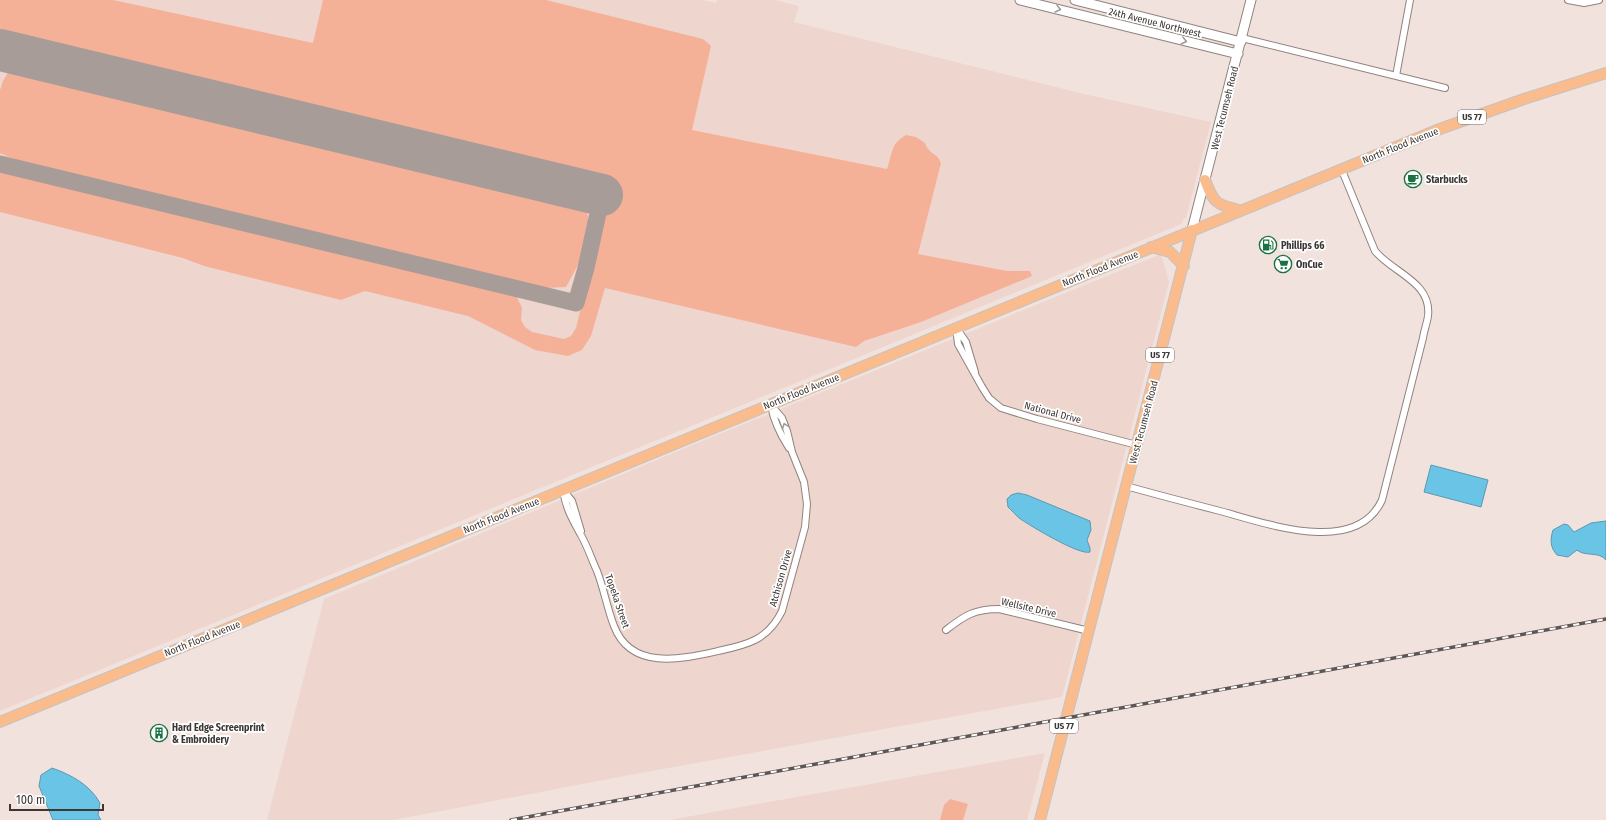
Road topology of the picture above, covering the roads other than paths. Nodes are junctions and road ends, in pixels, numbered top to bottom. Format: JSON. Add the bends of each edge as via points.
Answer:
{"nodes":[{"id":1,"x":1020,"y":0,"type":"edge"},
{"id":2,"x":1075,"y":0,"type":"edge"},
{"id":3,"x":1251,"y":0,"type":"edge"},
{"id":4,"x":1410,"y":0,"type":"edge"},
{"id":5,"x":1568,"y":0,"type":"edge"},
{"id":6,"x":1599,"y":0,"type":"edge"},
{"id":7,"x":1242,"y":40,"type":"junction"},
{"id":8,"x":1238,"y":54,"type":"junction"},
{"id":9,"x":1606,"y":73,"type":"edge"},
{"id":10,"x":1396,"y":76,"type":"junction"},
{"id":11,"x":1445,"y":88,"type":"dead end"},
{"id":12,"x":1341,"y":168,"type":"junction"},
{"id":13,"x":1205,"y":180,"type":"junction"},
{"id":14,"x":1239,"y":210,"type":"junction"},
{"id":15,"x":1192,"y":230,"type":"junction"},
{"id":16,"x":1151,"y":247,"type":"junction"},
{"id":17,"x":1184,"y":266,"type":"junction"},
{"id":18,"x":956,"y":328,"type":"junction"},
{"id":19,"x":770,"y":404,"type":"junction"},
{"id":20,"x":1137,"y":445,"type":"junction"},
{"id":21,"x":1126,"y":486,"type":"junction"},
{"id":22,"x":563,"y":490,"type":"junction"},
{"id":23,"x":946,"y":630,"type":"dead end"},
{"id":24,"x":1089,"y":631,"type":"junction"},
{"id":25,"x":696,"y":655,"type":"joint"},
{"id":26,"x":0,"y":722,"type":"edge"},
{"id":27,"x":1040,"y":820,"type":"edge"}],
"edges":[{"from":1,"to":8,"type":"main road","name":"24th Avenue Northwest","one_way":true},
{"from":2,"to":7,"type":"main road","name":"24th Avenue Northwest"},
{"from":3,"to":7,"type":"main road","name":"West Tecumseh Road"},
{"from":4,"to":10,"type":"street"},
{"from":5,"to":6,"type":"street","via":[[1584,3]]},
{"from":7,"to":8,"type":"main road","name":"West Tecumseh Road"},
{"from":7,"to":10,"type":"street","name":"24th Avenue Northwest"},
{"from":8,"to":13,"type":"main road","name":"West Tecumseh Road"},
{"from":9,"to":12,"type":"main road","name":"North Flood Avenue","number":"US 77","via":[[1473,116]]},
{"from":10,"to":11,"type":"street","name":"24th Avenue Northwest"},
{"from":12,"to":14,"type":"main road","name":"North Flood Avenue","number":"US 77"},
{"from":12,"to":21,"type":"street","via":[[1375,251],[1385,262],[1417,285],[1426,298],[1428,309],[1421,346],[1379,506],[1368,519],[1354,526],[1331,532],[1301,532]]},
{"from":13,"to":14,"type":"main road","via":[[1216,202]]},
{"from":13,"to":15,"type":"main road","name":"West Tecumseh Road"},
{"from":14,"to":15,"type":"main road","name":"North Flood Avenue","number":"US 77"},
{"from":15,"to":16,"type":"main road","name":"North Flood Avenue"},
{"from":15,"to":17,"type":"main road","name":"West Tecumseh Road","number":"US 77"},
{"from":16,"to":17,"type":"main road","via":[[1170,252]]},
{"from":16,"to":18,"type":"main road","name":"North Flood Avenue"},
{"from":17,"to":20,"type":"main road","name":"West Tecumseh Road","number":"US 77"},
{"from":18,"to":19,"type":"main road","name":"North Flood Avenue"},
{"from":18,"to":20,"type":"street","name":"National Drive","via":[[958,344],[985,393],[993,401],[1008,410]]},
{"from":19,"to":22,"type":"main road","name":"North Flood Avenue"},
{"from":19,"to":25,"type":"street","name":"Atchison Drive","via":[[780,434],[792,452],[804,482],[806,495],[805,526],[787,593],[779,616],[765,635],[752,642]]},
{"from":20,"to":21,"type":"main road","name":"West Tecumseh Road","number":"US 77"},
{"from":21,"to":24,"type":"main road","name":"West Tecumseh Road","number":"US 77"},
{"from":22,"to":25,"type":"street","name":"Topeka Street","via":[[572,501],[583,538],[601,581],[613,625],[620,637],[638,654],[652,658],[670,659]]},
{"from":22,"to":26,"type":"main road","name":"North Flood Avenue"},
{"from":23,"to":24,"type":"street","name":"Wellsite Drive","via":[[969,614],[984,609],[999,609]]},
{"from":24,"to":27,"type":"main road","name":"West Tecumseh Road","number":"US 77"}]}
